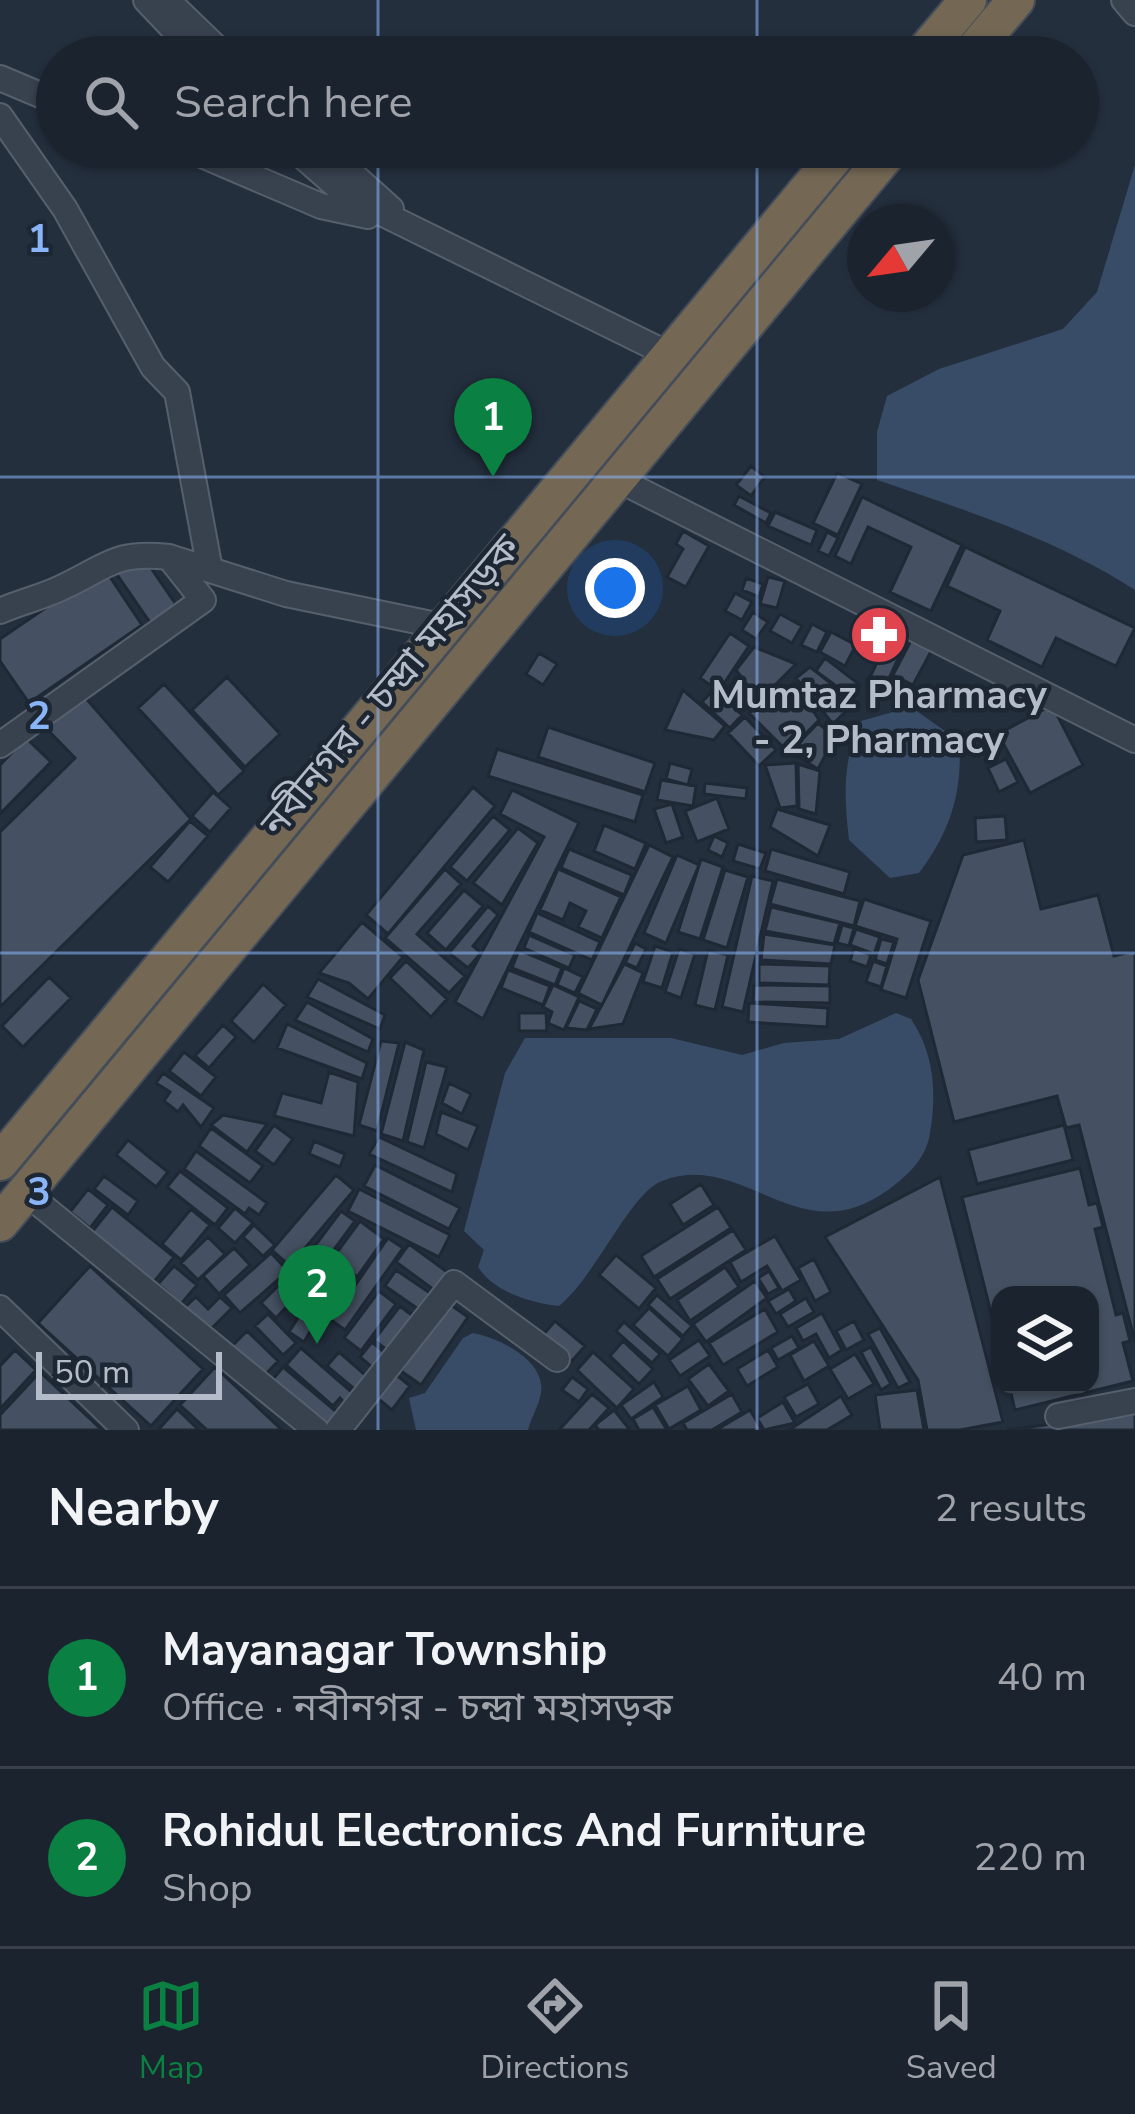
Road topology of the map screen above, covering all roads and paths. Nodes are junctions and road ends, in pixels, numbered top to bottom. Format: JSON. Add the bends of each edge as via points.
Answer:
{"nodes":[{"id":1,"x":146,"y":0,"type":"edge"},
{"id":2,"x":167,"y":0,"type":"edge"},
{"id":3,"x":968,"y":0,"type":"edge"},
{"id":4,"x":1016,"y":0,"type":"edge"},
{"id":5,"x":1124,"y":0,"type":"edge"},
{"id":6,"x":1135,"y":13,"type":"edge"},
{"id":7,"x":180,"y":36,"type":"edge"},
{"id":8,"x":204,"y":36,"type":"edge"},
{"id":9,"x":938,"y":36,"type":"edge"},
{"id":10,"x":986,"y":36,"type":"edge"},
{"id":11,"x":0,"y":78,"type":"edge"},
{"id":12,"x":36,"y":93,"type":"edge"},
{"id":13,"x":0,"y":116,"type":"edge"},
{"id":14,"x":36,"y":168,"type":"edge"},
{"id":15,"x":36,"y":168,"type":"edge"},
{"id":16,"x":232,"y":168,"type":"edge"},
{"id":17,"x":316,"y":168,"type":"edge"},
{"id":18,"x":345,"y":168,"type":"edge"},
{"id":19,"x":825,"y":168,"type":"edge"},
{"id":20,"x":876,"y":168,"type":"edge"},
{"id":21,"x":406,"y":224,"type":"junction"},
{"id":22,"x":668,"y":354,"type":"junction"},
{"id":23,"x":617,"y":479,"type":"junction"},
{"id":24,"x":169,"y":557,"type":"junction"},
{"id":25,"x":210,"y":571,"type":"junction"},
{"id":26,"x":0,"y":611,"type":"edge"},
{"id":27,"x":441,"y":626,"type":"junction"},
{"id":28,"x":1135,"y":740,"type":"edge"},
{"id":29,"x":0,"y":745,"type":"edge"},
{"id":30,"x":0,"y":1162,"type":"edge"},
{"id":31,"x":26,"y":1192,"type":"junction"},
{"id":32,"x":0,"y":1223,"type":"edge"},
{"id":33,"x":0,"y":1308,"type":"edge"},
{"id":34,"x":557,"y":1359,"type":"dead end"},
{"id":35,"x":1135,"y":1401,"type":"edge"},
{"id":36,"x":1058,"y":1416,"type":"dead end"},
{"id":37,"x":125,"y":1430,"type":"edge"},
{"id":38,"x":316,"y":1430,"type":"edge"},
{"id":39,"x":338,"y":1430,"type":"edge"}],
"edges":[{"from":1,"to":7,"type":"street"},
{"from":2,"to":8,"type":"street"},
{"from":3,"to":9,"type":"highway"},
{"from":4,"to":10,"type":"highway"},
{"from":5,"to":6,"type":"street"},
{"from":11,"to":12,"type":"street"},
{"from":13,"to":14,"type":"street"},
{"from":15,"to":25,"type":"street","via":[[153,367],[177,392]]},
{"from":16,"to":21,"type":"street","via":[[321,206]]},
{"from":17,"to":21,"type":"street","via":[[349,197]]},
{"from":18,"to":21,"type":"street"},
{"from":19,"to":22,"type":"highway","name":"নবীনগর - চন্দ্রা মহাসড়ক"},
{"from":20,"to":23,"type":"highway","name":"নবীনগর - চন্দ্রা মহাসড়ক"},
{"from":21,"to":22,"type":"street"},
{"from":22,"to":27,"type":"highway","name":"নবীনগর - চন্দ্রা মহাসড়ক"},
{"from":23,"to":28,"type":"street"},
{"from":23,"to":31,"type":"highway","name":"নবীনগর - চন্দ্রা মহাসড়ক"},
{"from":24,"to":25,"type":"street"},
{"from":24,"to":26,"type":"street","via":[[133,553]]},
{"from":24,"to":29,"type":"street","via":[[203,600]]},
{"from":25,"to":27,"type":"street"},
{"from":27,"to":30,"type":"highway","name":"নবীনগর - চন্দ্রা মহাসড়ক"},
{"from":31,"to":32,"type":"highway","name":"নবীনগর - চন্দ্রা মহাসড়ক"},
{"from":31,"to":38,"type":"street"},
{"from":33,"to":37,"type":"street"},
{"from":34,"to":39,"type":"street","via":[[454,1282]]},
{"from":35,"to":36,"type":"street"}]}
